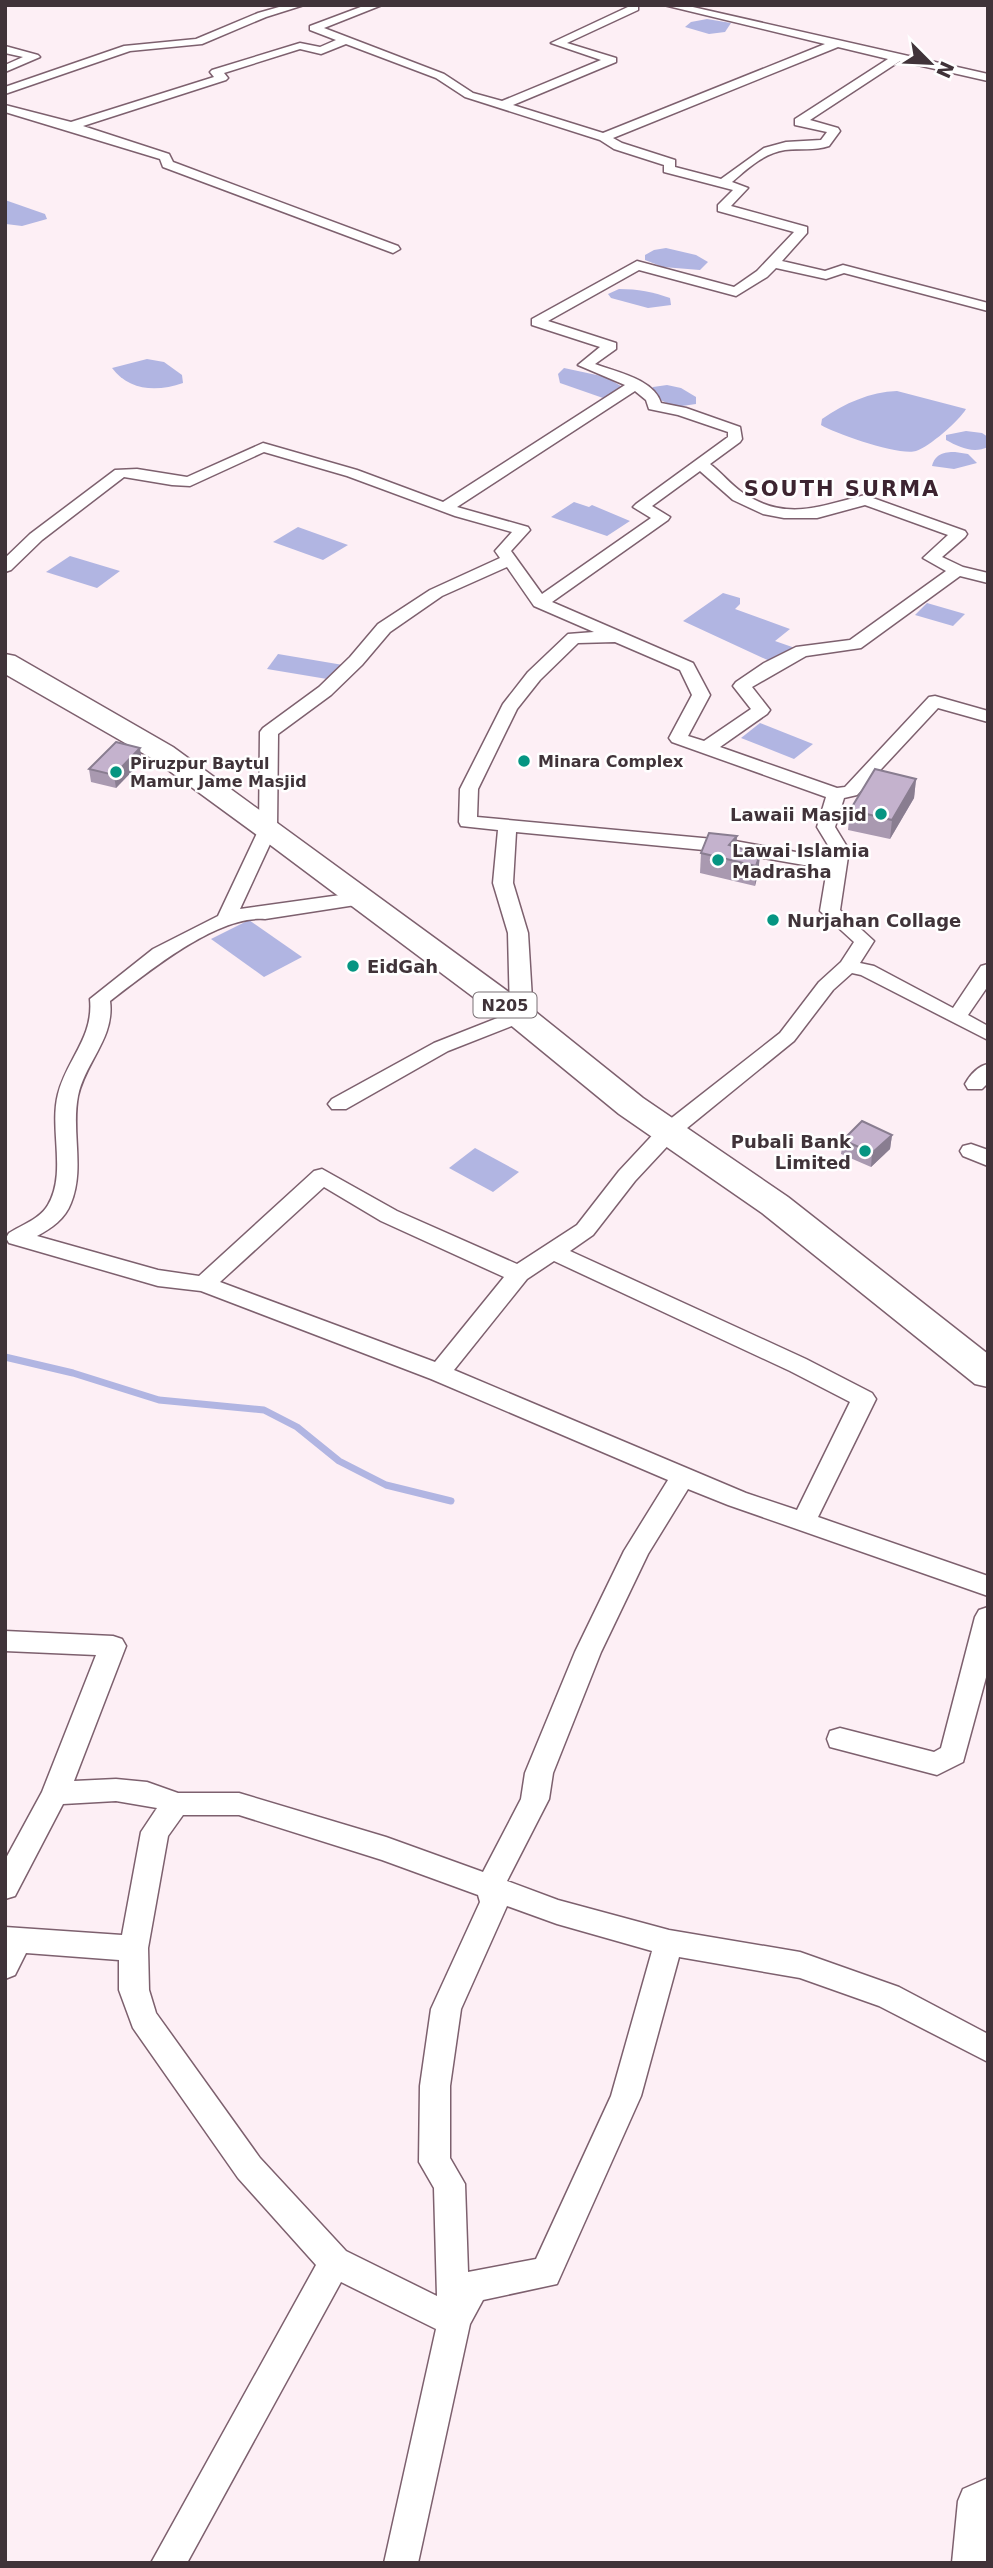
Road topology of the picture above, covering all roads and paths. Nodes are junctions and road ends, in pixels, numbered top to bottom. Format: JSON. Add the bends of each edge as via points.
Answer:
{"nodes":[{"id":1,"x":299,"y":5,"type":"edge"},
{"id":2,"x":377,"y":5,"type":"edge"},
{"id":3,"x":621,"y":5,"type":"edge"},
{"id":4,"x":669,"y":5,"type":"edge"},
{"id":5,"x":638,"y":7,"type":"edge"},
{"id":6,"x":347,"y":39,"type":"junction"},
{"id":7,"x":835,"y":44,"type":"junction"},
{"id":8,"x":5,"y":49,"type":"edge"},
{"id":9,"x":897,"y":58,"type":"junction"},
{"id":10,"x":5,"y":69,"type":"edge"},
{"id":11,"x":988,"y":78,"type":"edge"},
{"id":12,"x":5,"y":91,"type":"edge"},
{"id":13,"x":501,"y":106,"type":"junction"},
{"id":14,"x":5,"y":108,"type":"edge"},
{"id":15,"x":71,"y":126,"type":"junction"},
{"id":16,"x":604,"y":137,"type":"junction"},
{"id":17,"x":723,"y":183,"type":"junction"},
{"id":18,"x":393,"y":250,"type":"dead end"},
{"id":19,"x":773,"y":263,"type":"junction"},
{"id":20,"x":988,"y":307,"type":"edge"},
{"id":21,"x":636,"y":384,"type":"junction"},
{"id":22,"x":700,"y":464,"type":"junction"},
{"id":23,"x":445,"y":507,"type":"junction"},
{"id":24,"x":510,"y":560,"type":"junction"},
{"id":25,"x":5,"y":567,"type":"edge"},
{"id":26,"x":957,"y":570,"type":"junction"},
{"id":27,"x":988,"y":578,"type":"edge"},
{"id":28,"x":540,"y":603,"type":"junction"},
{"id":29,"x":618,"y":637,"type":"junction"},
{"id":30,"x":5,"y":662,"type":"edge"},
{"id":31,"x":988,"y":717,"type":"edge"},
{"id":32,"x":706,"y":748,"type":"junction"},
{"id":33,"x":836,"y":794,"type":"junction"},
{"id":34,"x":507,"y":827,"type":"junction"},
{"id":35,"x":268,"y":829,"type":"junction"},
{"id":36,"x":837,"y":865,"type":"junction"},
{"id":37,"x":362,"y":898,"type":"junction"},
{"id":38,"x":226,"y":919,"type":"junction"},
{"id":39,"x":848,"y":966,"type":"junction"},
{"id":40,"x":988,"y":971,"type":"edge"},
{"id":41,"x":520,"y":1016,"type":"junction"},
{"id":42,"x":958,"y":1016,"type":"junction"},
{"id":43,"x":988,"y":1034,"type":"edge"},
{"id":44,"x":339,"y":1104,"type":"dead end"},
{"id":45,"x":668,"y":1132,"type":"junction"},
{"id":46,"x":11,"y":1241,"type":"edge"},
{"id":47,"x":555,"y":1252,"type":"junction"},
{"id":48,"x":519,"y":1274,"type":"junction"},
{"id":49,"x":204,"y":1284,"type":"junction"},
{"id":50,"x":439,"y":1373,"type":"junction"},
{"id":51,"x":988,"y":1374,"type":"edge"},
{"id":52,"x":683,"y":1477,"type":"junction"},
{"id":53,"x":804,"y":1521,"type":"junction"},
{"id":54,"x":988,"y":1586,"type":"edge"},
{"id":55,"x":988,"y":1617,"type":"edge"},
{"id":56,"x":5,"y":1641,"type":"edge"},
{"id":57,"x":840,"y":1739,"type":"dead end"},
{"id":58,"x":55,"y":1794,"type":"junction"},
{"id":59,"x":176,"y":1804,"type":"junction"},
{"id":60,"x":490,"y":1886,"type":"junction"},
{"id":61,"x":5,"y":1887,"type":"edge"},
{"id":62,"x":669,"y":1943,"type":"junction"},
{"id":63,"x":9,"y":1948,"type":"edge"},
{"id":64,"x":134,"y":1948,"type":"junction"},
{"id":65,"x":988,"y":2049,"type":"edge"},
{"id":66,"x":335,"y":2262,"type":"junction"},
{"id":67,"x":454,"y":2320,"type":"junction"},
{"id":68,"x":988,"y":2495,"type":"edge"},
{"id":69,"x":168,"y":2563,"type":"edge"},
{"id":70,"x":401,"y":2563,"type":"edge"},
{"id":71,"x":968,"y":2563,"type":"edge"}],
"edges":[{"from":1,"to":12,"type":"street","via":[[198,41],[128,48]]},
{"from":2,"to":6,"type":"street","via":[[314,28]]},
{"from":3,"to":5,"type":"street"},
{"from":4,"to":7,"type":"street"},
{"from":5,"to":13,"type":"street","via":[[557,43],[612,60]]},
{"from":6,"to":13,"type":"street"},
{"from":6,"to":15,"type":"street","via":[[321,51],[300,46],[216,72],[222,78]]},
{"from":7,"to":9,"type":"street"},
{"from":7,"to":16,"type":"street"},
{"from":8,"to":10,"type":"street","via":[[34,57]]},
{"from":9,"to":11,"type":"street"},
{"from":9,"to":17,"type":"street","via":[[799,122],[834,131],[825,144],[761,152]]},
{"from":13,"to":16,"type":"street"},
{"from":14,"to":15,"type":"street"},
{"from":15,"to":18,"type":"street","via":[[165,157],[167,164]]},
{"from":16,"to":17,"type":"street","via":[[671,163],[668,169]]},
{"from":17,"to":19,"type":"street","via":[[743,188],[722,208],[802,230]]},
{"from":19,"to":20,"type":"street","via":[[826,275],[843,269]]},
{"from":19,"to":21,"type":"street","via":[[736,292],[638,265],[537,322],[611,346],[585,365]]},
{"from":21,"to":22,"type":"street","via":[[654,406],[735,430],[735,439]]},
{"from":21,"to":23,"type":"street"},
{"from":22,"to":26,"type":"street","via":[[737,496],[780,513],[800,516],[865,500],[959,534],[931,558]]},
{"from":22,"to":28,"type":"street","via":[[641,507],[662,517]]},
{"from":23,"to":24,"type":"street","via":[[522,530],[503,551]]},
{"from":23,"to":25,"type":"street","via":[[263,447],[190,481],[120,473],[36,537]]},
{"from":24,"to":28,"type":"street"},
{"from":24,"to":35,"type":"street","via":[[436,593],[384,628],[325,691],[269,732]]},
{"from":26,"to":27,"type":"street"},
{"from":26,"to":32,"type":"street","via":[[855,644],[802,651],[742,686],[761,710]]},
{"from":28,"to":29,"type":"street"},
{"from":29,"to":32,"type":"street","via":[[687,667],[701,695],[678,738]]},
{"from":29,"to":34,"type":"street","via":[[573,638],[509,708],[469,789],[468,822]]},
{"from":30,"to":35,"type":"highway","number":"N205","via":[[163,753]]},
{"from":31,"to":33,"type":"street","via":[[935,701],[851,791]]},
{"from":32,"to":33,"type":"street"},
{"from":33,"to":36,"type":"street","via":[[826,827],[840,850]]},
{"from":34,"to":36,"type":"street","via":[[735,847]]},
{"from":34,"to":41,"type":"street","via":[[503,883],[519,933]]},
{"from":35,"to":37,"type":"highway","number":"N205"},
{"from":35,"to":38,"type":"street"},
{"from":36,"to":39,"type":"street","via":[[830,911],[864,941]]},
{"from":37,"to":38,"type":"street"},
{"from":37,"to":41,"type":"highway","number":"N205"},
{"from":38,"to":46,"type":"street","via":[[160,953],[100,999],[99,1029],[68,1094],[64,1193],[58,1209]]},
{"from":39,"to":42,"type":"street","via":[[867,970]]},
{"from":39,"to":45,"type":"street","via":[[826,986],[787,1037]]},
{"from":40,"to":42,"type":"street"},
{"from":41,"to":44,"type":"street","via":[[441,1046]]},
{"from":41,"to":45,"type":"highway","number":"N205"},
{"from":42,"to":43,"type":"street"},
{"from":45,"to":47,"type":"street","via":[[586,1230]]},
{"from":45,"to":51,"type":"highway","number":"N205","via":[[775,1205]]},
{"from":46,"to":49,"type":"street","via":[[158,1278]]},
{"from":47,"to":48,"type":"street"},
{"from":47,"to":53,"type":"street","via":[[864,1399]]},
{"from":48,"to":49,"type":"street","via":[[389,1216],[321,1176]]},
{"from":48,"to":50,"type":"street"},
{"from":49,"to":50,"type":"street"},
{"from":50,"to":52,"type":"street"},
{"from":52,"to":53,"type":"street"},
{"from":52,"to":60,"type":"street","via":[[637,1551],[588,1652],[539,1773],[535,1799]]},
{"from":53,"to":54,"type":"street"},
{"from":55,"to":57,"type":"street","via":[[953,1754],[937,1764]]},
{"from":56,"to":58,"type":"street","via":[[113,1646]]},
{"from":58,"to":59,"type":"street","via":[[104,1789],[158,1795]]},
{"from":58,"to":61,"type":"street"},
{"from":59,"to":60,"type":"street","via":[[239,1804]]},
{"from":59,"to":64,"type":"street","via":[[155,1832]]},
{"from":60,"to":62,"type":"street","via":[[557,1912]]},
{"from":60,"to":67,"type":"street","via":[[494,1902],[446,2009],[435,2086],[434,2162],[449,2185]]},
{"from":62,"to":65,"type":"street","via":[[800,1965],[889,1996]]},
{"from":62,"to":67,"type":"street","via":[[626,2096],[546,2273],[473,2286]]},
{"from":63,"to":64,"type":"street"},
{"from":64,"to":66,"type":"street","via":[[134,1990],[143,2019],[249,2168]]},
{"from":66,"to":67,"type":"street"},
{"from":66,"to":69,"type":"street"},
{"from":67,"to":70,"type":"street"},
{"from":68,"to":71,"type":"street","via":[[975,2501]]}]}
